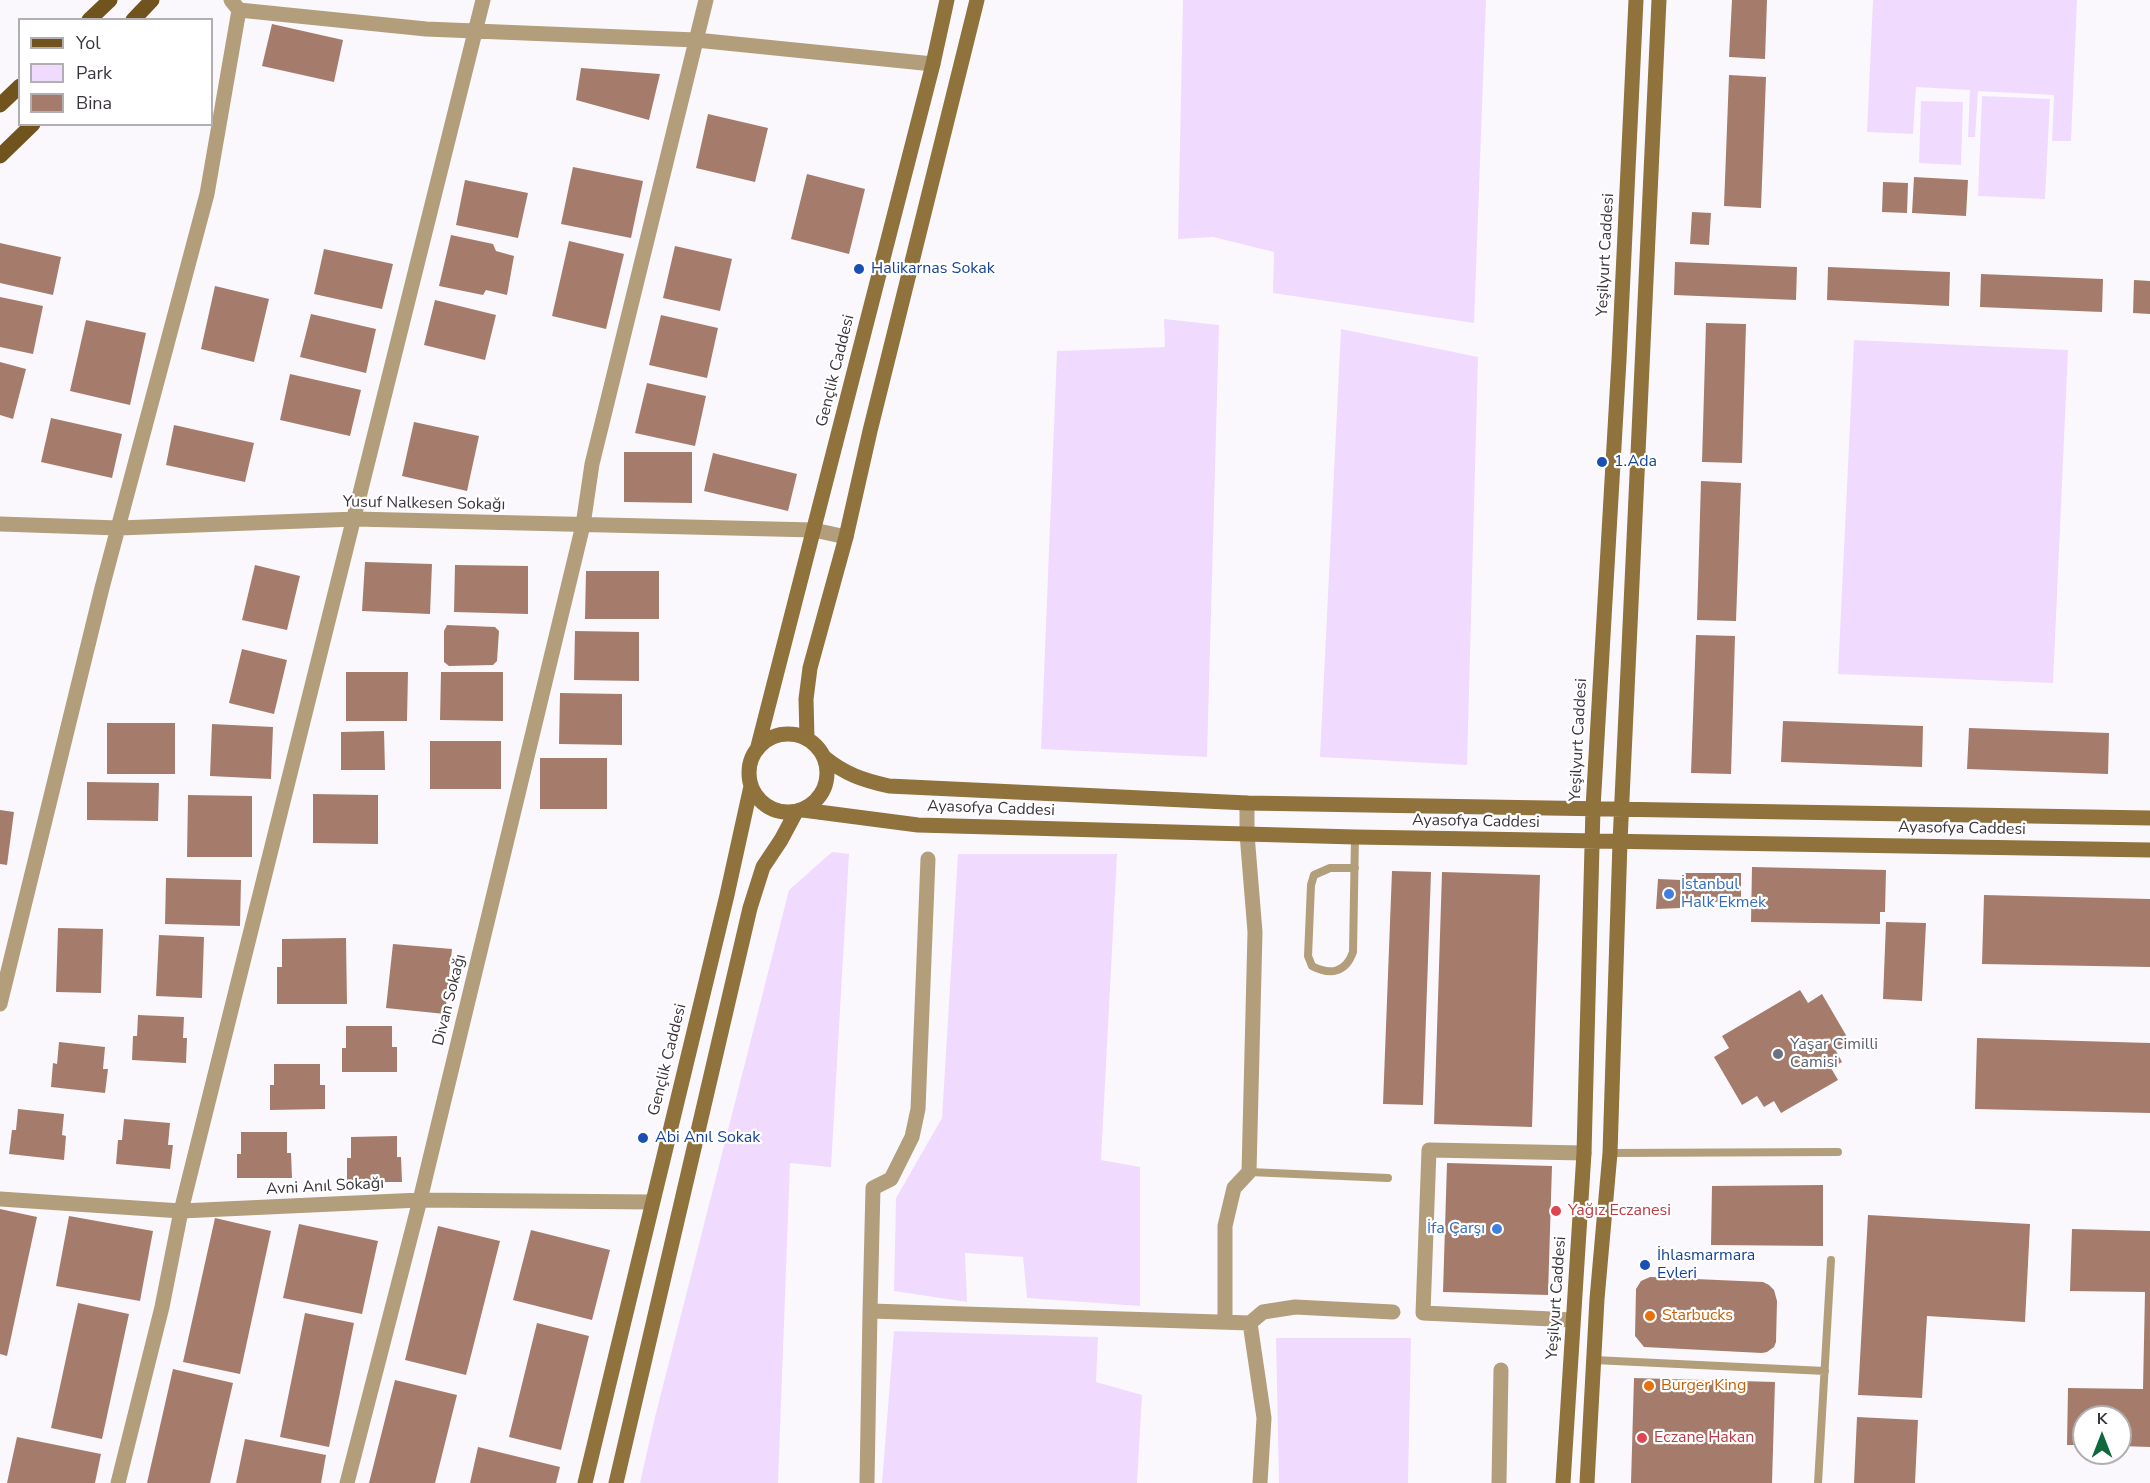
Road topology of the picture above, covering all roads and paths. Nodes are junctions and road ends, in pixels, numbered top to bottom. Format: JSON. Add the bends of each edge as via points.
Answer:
{"nodes":[{"id":1,"x":110,"y":0,"type":"edge"},
{"id":2,"x":152,"y":0,"type":"edge"},
{"id":3,"x":483,"y":0,"type":"edge"},
{"id":4,"x":706,"y":0,"type":"edge"},
{"id":5,"x":947,"y":0,"type":"edge"},
{"id":6,"x":977,"y":0,"type":"edge"},
{"id":7,"x":1636,"y":0,"type":"edge"},
{"id":8,"x":1659,"y":0,"type":"edge"},
{"id":9,"x":235,"y":5,"type":"edge"},
{"id":10,"x":91,"y":18,"type":"edge"},
{"id":11,"x":135,"y":18,"type":"edge"},
{"id":12,"x":475,"y":31,"type":"junction"},
{"id":13,"x":696,"y":40,"type":"junction"},
{"id":14,"x":933,"y":64,"type":"junction"},
{"id":15,"x":18,"y":88,"type":"edge"},
{"id":16,"x":0,"y":105,"type":"edge"},
{"id":17,"x":31,"y":126,"type":"edge"},
{"id":18,"x":0,"y":156,"type":"edge"},
{"id":19,"x":1626,"y":233,"type":"junction"},
{"id":20,"x":1648,"y":233,"type":"junction"},
{"id":21,"x":1622,"y":311,"type":"junction"},
{"id":22,"x":1646,"y":313,"type":"junction"},
{"id":23,"x":355,"y":519,"type":"junction"},
{"id":24,"x":0,"y":524,"type":"edge"},
{"id":25,"x":583,"y":525,"type":"junction"},
{"id":26,"x":119,"y":528,"type":"junction"},
{"id":27,"x":814,"y":530,"type":"junction"},
{"id":28,"x":846,"y":537,"type":"junction"},
{"id":29,"x":807,"y":738,"type":"junction"},
{"id":30,"x":757,"y":750,"type":"junction"},
{"id":31,"x":824,"y":757,"type":"junction"},
{"id":32,"x":751,"y":786,"type":"junction"},
{"id":33,"x":1247,"y":803,"type":"junction"},
{"id":34,"x":1593,"y":808,"type":"junction"},
{"id":35,"x":1623,"y":808,"type":"junction"},
{"id":36,"x":800,"y":811,"type":"junction"},
{"id":37,"x":2150,"y":818,"type":"edge"},
{"id":38,"x":1247,"y":834,"type":"junction"},
{"id":39,"x":1355,"y":837,"type":"junction"},
{"id":40,"x":1592,"y":842,"type":"junction"},
{"id":41,"x":1620,"y":842,"type":"junction"},
{"id":42,"x":2150,"y":850,"type":"edge"},
{"id":43,"x":928,"y":858,"type":"dead end"},
{"id":44,"x":1355,"y":868,"type":"junction"},
{"id":45,"x":0,"y":1004,"type":"edge"},
{"id":46,"x":1838,"y":1152,"type":"dead end"},
{"id":47,"x":1584,"y":1153,"type":"junction"},
{"id":48,"x":1610,"y":1153,"type":"junction"},
{"id":49,"x":1249,"y":1172,"type":"junction"},
{"id":50,"x":1388,"y":1178,"type":"dead end"},
{"id":51,"x":0,"y":1199,"type":"edge"},
{"id":52,"x":420,"y":1200,"type":"junction"},
{"id":53,"x":652,"y":1202,"type":"junction"},
{"id":54,"x":181,"y":1211,"type":"junction"},
{"id":55,"x":1831,"y":1260,"type":"dead end"},
{"id":56,"x":870,"y":1311,"type":"junction"},
{"id":57,"x":1393,"y":1312,"type":"dead end"},
{"id":58,"x":1573,"y":1320,"type":"junction"},
{"id":59,"x":1225,"y":1321,"type":"junction"},
{"id":60,"x":1250,"y":1323,"type":"junction"},
{"id":61,"x":1594,"y":1360,"type":"junction"},
{"id":62,"x":1501,"y":1370,"type":"dead end"},
{"id":63,"x":1825,"y":1371,"type":"junction"},
{"id":64,"x":118,"y":1483,"type":"edge"},
{"id":65,"x":347,"y":1483,"type":"edge"},
{"id":66,"x":585,"y":1483,"type":"edge"},
{"id":67,"x":616,"y":1483,"type":"edge"},
{"id":68,"x":867,"y":1483,"type":"edge"},
{"id":69,"x":1260,"y":1483,"type":"edge"},
{"id":70,"x":1499,"y":1483,"type":"edge"},
{"id":71,"x":1563,"y":1483,"type":"edge"},
{"id":72,"x":1587,"y":1483,"type":"edge"},
{"id":73,"x":1818,"y":1483,"type":"edge"}],
"edges":[{"from":1,"to":10,"type":"main road"},
{"from":2,"to":11,"type":"main road"},
{"from":3,"to":12,"type":"street"},
{"from":4,"to":13,"type":"street","name":"Divan Sokağı"},
{"from":5,"to":14,"type":"main road","name":"Gençlik Caddesi"},
{"from":6,"to":28,"type":"main road"},
{"from":7,"to":19,"type":"main road","name":"Yeşilyurt Caddesi"},
{"from":8,"to":20,"type":"main road"},
{"from":9,"to":12,"type":"street","via":[[426,29]]},
{"from":9,"to":26,"type":"street","via":[[207,194]]},
{"from":12,"to":13,"type":"street"},
{"from":12,"to":23,"type":"street"},
{"from":13,"to":14,"type":"street"},
{"from":13,"to":25,"type":"street","name":"Divan Sokağı","via":[[592,464]]},
{"from":14,"to":27,"type":"main road","name":"Gençlik Caddesi"},
{"from":15,"to":16,"type":"main road"},
{"from":17,"to":18,"type":"main road"},
{"from":19,"to":20,"type":"main road"},
{"from":19,"to":21,"type":"main road","name":"Yeşilyurt Caddesi"},
{"from":20,"to":22,"type":"main road"},
{"from":21,"to":22,"type":"main road"},
{"from":21,"to":34,"type":"main road","name":"Yeşilyurt Caddesi"},
{"from":22,"to":35,"type":"main road"},
{"from":23,"to":25,"type":"street","name":"Yusuf Nalkesen Sokağı"},
{"from":23,"to":26,"type":"street","name":"Yusuf Nalkesen Sokağı"},
{"from":23,"to":54,"type":"street"},
{"from":24,"to":26,"type":"street","name":"Yusuf Nalkesen Sokağı"},
{"from":25,"to":27,"type":"street","name":"Yusuf Nalkesen Sokağı"},
{"from":25,"to":52,"type":"street","name":"Divan Sokağı"},
{"from":26,"to":45,"type":"street"},
{"from":27,"to":28,"type":"street","name":"Yusuf Nalkesen Sokağı"},
{"from":27,"to":30,"type":"main road","name":"Gençlik Caddesi"},
{"from":28,"to":29,"type":"main road","via":[[810,668]]},
{"from":29,"to":30,"type":"main road","via":[[780,735]]},
{"from":29,"to":31,"type":"main road"},
{"from":30,"to":32,"type":"main road","via":[[751,760]]},
{"from":31,"to":33,"type":"main road","name":"Ayasofya Caddesi","via":[[842,771],[889,786]]},
{"from":31,"to":36,"type":"main road","via":[[828,769],[822,794]]},
{"from":32,"to":36,"type":"main road","via":[[766,806],[778,811]]},
{"from":32,"to":53,"type":"main road","name":"Gençlik Caddesi"},
{"from":33,"to":34,"type":"main road","name":"Ayasofya Caddesi"},
{"from":33,"to":38,"type":"street"},
{"from":34,"to":35,"type":"main road","name":"Ayasofya Caddesi"},
{"from":34,"to":40,"type":"main road","name":"Yeşilyurt Caddesi"},
{"from":35,"to":37,"type":"main road","name":"Ayasofya Caddesi"},
{"from":35,"to":41,"type":"main road"},
{"from":36,"to":38,"type":"main road","name":"Ayasofya Caddesi","via":[[918,825]]},
{"from":36,"to":67,"type":"main road","via":[[763,867],[750,908]]},
{"from":38,"to":39,"type":"main road","name":"Ayasofya Caddesi"},
{"from":38,"to":49,"type":"street","via":[[1255,932]]},
{"from":39,"to":40,"type":"main road","name":"Ayasofya Caddesi"},
{"from":39,"to":44,"type":"lane"},
{"from":40,"to":41,"type":"main road","name":"Ayasofya Caddesi"},
{"from":40,"to":47,"type":"main road","name":"Yeşilyurt Caddesi"},
{"from":41,"to":42,"type":"main road","name":"Ayasofya Caddesi"},
{"from":41,"to":48,"type":"main road"},
{"from":43,"to":56,"type":"street","via":[[918,1109],[912,1137],[891,1179],[873,1188]]},
{"from":44,"to":44,"type":"lane","via":[[1350,962],[1332,972],[1319,970],[1312,966],[1308,956],[1314,875],[1330,868]]},
{"from":46,"to":48,"type":"lane"},
{"from":47,"to":48,"type":"main road"},
{"from":47,"to":58,"type":"main road","name":"Yeşilyurt Caddesi"},
{"from":47,"to":58,"type":"street","via":[[1429,1150],[1423,1313]]},
{"from":48,"to":61,"type":"main road"},
{"from":49,"to":50,"type":"lane"},
{"from":49,"to":59,"type":"street","via":[[1234,1188],[1225,1226]]},
{"from":51,"to":54,"type":"street","name":"Avni Anıl Sokağı"},
{"from":52,"to":53,"type":"street","name":"Avni Anıl Sokağı"},
{"from":52,"to":54,"type":"street","name":"Avni Anıl Sokağı"},
{"from":52,"to":65,"type":"street","name":"Divan Sokağı"},
{"from":53,"to":66,"type":"main road","name":"Gençlik Caddesi"},
{"from":54,"to":64,"type":"street","via":[[162,1307]]},
{"from":55,"to":63,"type":"lane"},
{"from":56,"to":59,"type":"street"},
{"from":56,"to":68,"type":"street"},
{"from":57,"to":60,"type":"street","via":[[1295,1307],[1263,1312]]},
{"from":58,"to":71,"type":"main road","name":"Yeşilyurt Caddesi"},
{"from":59,"to":60,"type":"street"},
{"from":60,"to":69,"type":"street","via":[[1264,1418]]},
{"from":61,"to":63,"type":"lane"},
{"from":61,"to":72,"type":"main road"},
{"from":62,"to":70,"type":"street"},
{"from":63,"to":73,"type":"lane"}]}
